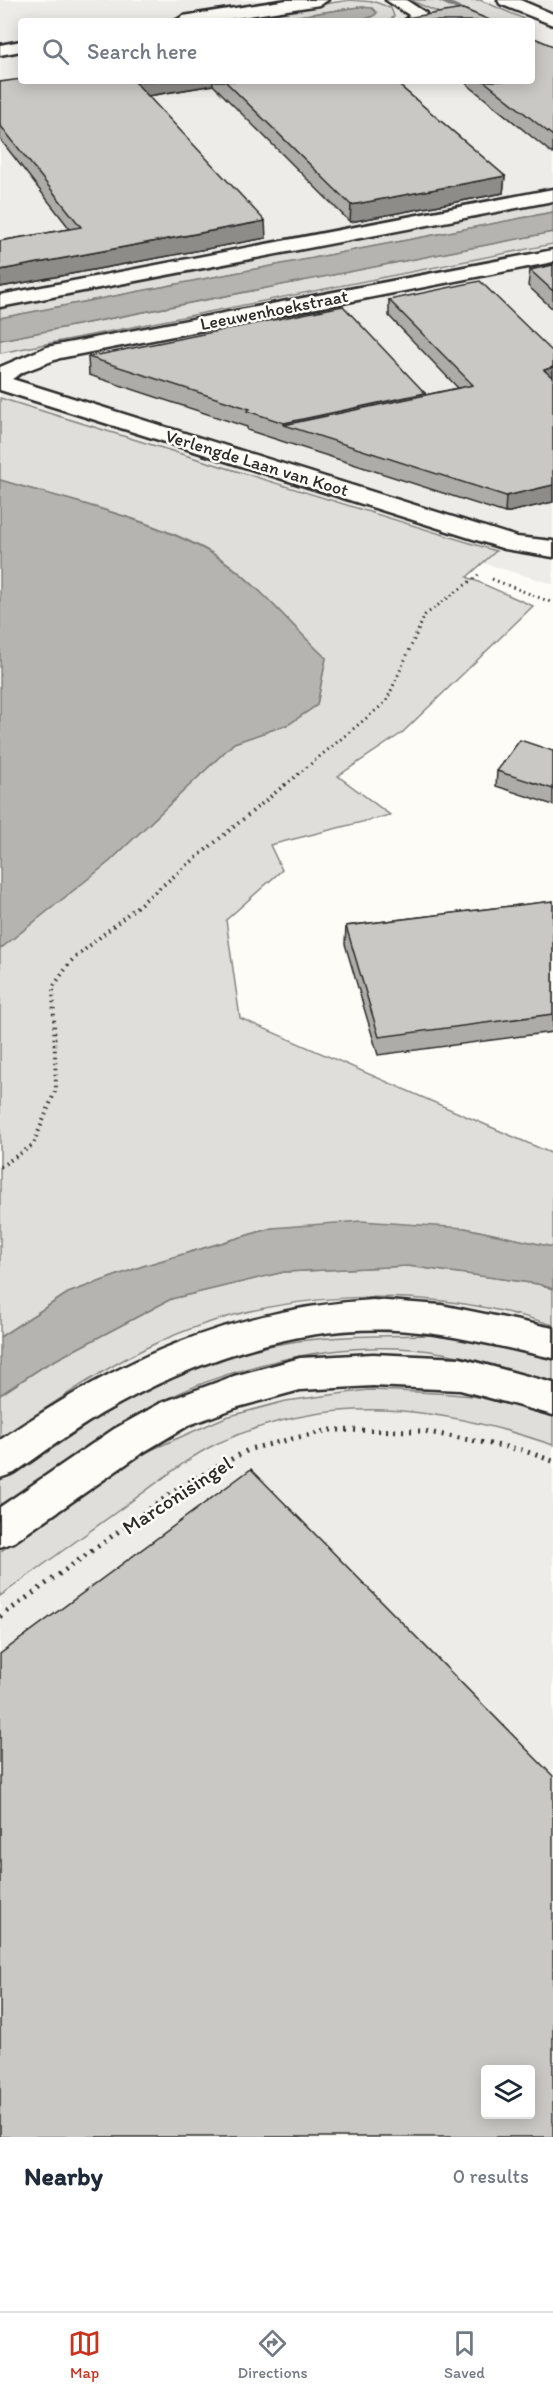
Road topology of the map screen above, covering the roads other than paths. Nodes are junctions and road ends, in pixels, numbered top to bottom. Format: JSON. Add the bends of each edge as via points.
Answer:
{"nodes":[{"id":1,"x":320,"y":0,"type":"edge"},
{"id":2,"x":394,"y":0,"type":"edge"},
{"id":3,"x":506,"y":0,"type":"edge"},
{"id":4,"x":203,"y":18,"type":"edge"},
{"id":5,"x":414,"y":18,"type":"edge"},
{"id":6,"x":553,"y":20,"type":"edge"},
{"id":7,"x":18,"y":47,"type":"edge"},
{"id":8,"x":0,"y":50,"type":"edge"},
{"id":9,"x":553,"y":195,"type":"edge"},
{"id":10,"x":553,"y":256,"type":"edge"},
{"id":11,"x":0,"y":301,"type":"edge"},
{"id":12,"x":0,"y":377,"type":"edge"},
{"id":13,"x":0,"y":383,"type":"edge"},
{"id":14,"x":553,"y":549,"type":"edge"},
{"id":15,"x":553,"y":1343,"type":"edge"},
{"id":16,"x":553,"y":1399,"type":"edge"},
{"id":17,"x":0,"y":1461,"type":"edge"},
{"id":18,"x":0,"y":1529,"type":"edge"}],
"edges":[{"from":1,"to":4,"type":"street"},
{"from":2,"to":5,"type":"street","via":[[418,13]]},
{"from":3,"to":6,"type":"street"},
{"from":7,"to":8,"type":"street"},
{"from":9,"to":11,"type":"street"},
{"from":10,"to":12,"type":"street","name":"Leeuwenhoekstraat","via":[[55,352]]},
{"from":13,"to":14,"type":"street","name":"Verlengde Laan van Koot","via":[[514,544]]},
{"from":15,"to":17,"type":"street","via":[[464,1324],[374,1315],[306,1320],[212,1347],[128,1381],[87,1403]]},
{"from":16,"to":18,"type":"street","via":[[460,1374],[373,1370],[300,1374],[175,1414],[128,1441]]}]}
